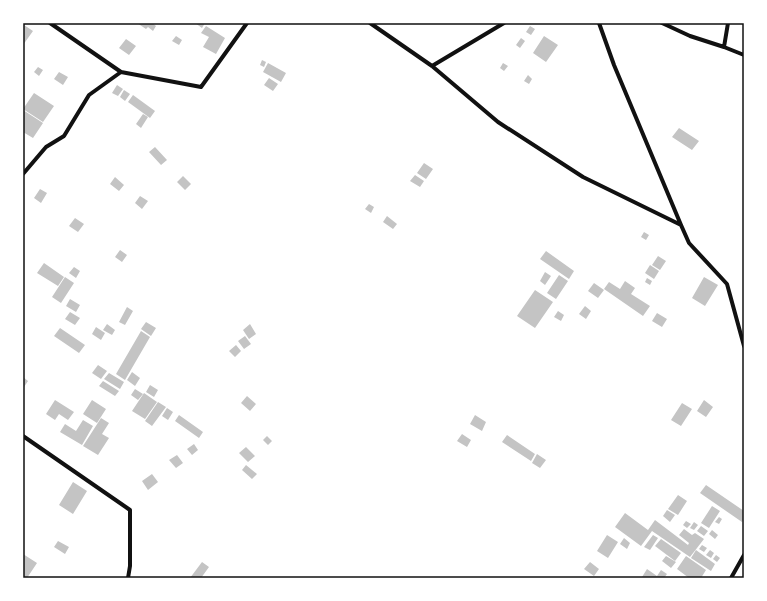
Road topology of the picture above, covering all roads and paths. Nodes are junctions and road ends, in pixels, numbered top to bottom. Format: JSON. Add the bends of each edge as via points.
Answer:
{"nodes":[{"id":1,"x":50,"y":23,"type":"edge"},
{"id":2,"x":246,"y":23,"type":"edge"},
{"id":3,"x":370,"y":23,"type":"edge"},
{"id":4,"x":504,"y":23,"type":"edge"},
{"id":5,"x":599,"y":23,"type":"edge"},
{"id":6,"x":662,"y":23,"type":"edge"},
{"id":7,"x":728,"y":23,"type":"edge"},
{"id":8,"x":724,"y":46,"type":"junction"},
{"id":9,"x":744,"y":55,"type":"edge"},
{"id":10,"x":432,"y":66,"type":"junction"},
{"id":11,"x":121,"y":72,"type":"junction"},
{"id":12,"x":23,"y":174,"type":"edge"},
{"id":13,"x":681,"y":225,"type":"junction"},
{"id":14,"x":744,"y":346,"type":"edge"},
{"id":15,"x":23,"y":436,"type":"edge"},
{"id":16,"x":744,"y":554,"type":"edge"},
{"id":17,"x":128,"y":578,"type":"edge"},
{"id":18,"x":731,"y":578,"type":"edge"}],
"edges":[{"from":1,"to":11,"type":"street"},
{"from":2,"to":11,"type":"street","via":[[201,87]]},
{"from":3,"to":10,"type":"street"},
{"from":4,"to":10,"type":"street"},
{"from":5,"to":13,"type":"street"},
{"from":6,"to":8,"type":"street","via":[[690,36]]},
{"from":7,"to":8,"type":"street"},
{"from":8,"to":9,"type":"street"},
{"from":10,"to":13,"type":"street","via":[[498,122],[583,176]]},
{"from":11,"to":12,"type":"street","via":[[89,95],[64,136],[46,147]]},
{"from":13,"to":14,"type":"street","via":[[689,243],[726,284]]},
{"from":15,"to":17,"type":"street","via":[[130,510]]},
{"from":16,"to":18,"type":"street"}]}
